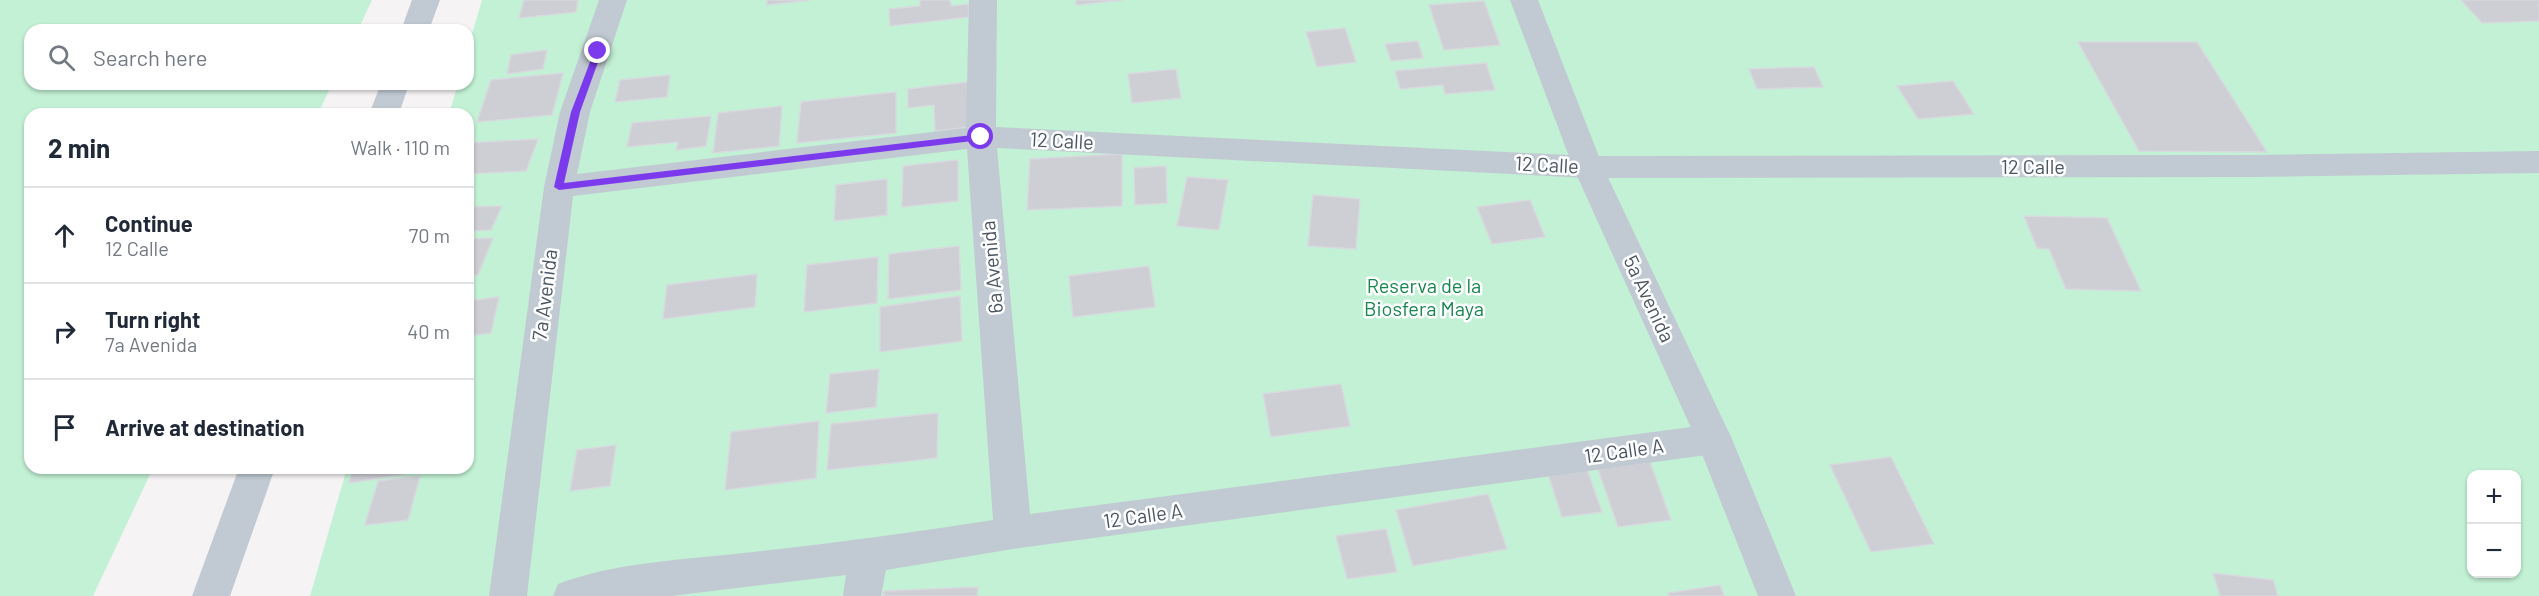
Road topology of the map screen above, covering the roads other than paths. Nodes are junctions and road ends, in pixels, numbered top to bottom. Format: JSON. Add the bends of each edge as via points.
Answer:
{"nodes":[{"id":1,"x":426,"y":0,"type":"edge"},
{"id":2,"x":613,"y":0,"type":"edge"},
{"id":3,"x":984,"y":0,"type":"edge"},
{"id":4,"x":1524,"y":0,"type":"edge"},
{"id":5,"x":417,"y":24,"type":"edge"},
{"id":6,"x":393,"y":90,"type":"edge"},
{"id":7,"x":386,"y":108,"type":"edge"},
{"id":8,"x":981,"y":137,"type":"junction"},
{"id":9,"x":2539,"y":162,"type":"edge"},
{"id":10,"x":1588,"y":167,"type":"junction"},
{"id":11,"x":559,"y":187,"type":"junction"},
{"id":12,"x":1714,"y":439,"type":"junction"},
{"id":13,"x":255,"y":474,"type":"edge"},
{"id":14,"x":1013,"y":533,"type":"junction"},
{"id":15,"x":869,"y":556,"type":"junction"},
{"id":16,"x":211,"y":596,"type":"edge"},
{"id":17,"x":508,"y":596,"type":"edge"},
{"id":18,"x":572,"y":596,"type":"edge"},
{"id":19,"x":862,"y":596,"type":"edge"},
{"id":20,"x":1777,"y":596,"type":"edge"}],
"edges":[{"from":1,"to":5,"type":"street"},
{"from":2,"to":11,"type":"street","name":"7a Avenida","via":[[575,112]]},
{"from":3,"to":8,"type":"street","name":"6a Avenida"},
{"from":4,"to":10,"type":"street","name":"5a Avenida"},
{"from":6,"to":7,"type":"street"},
{"from":8,"to":10,"type":"street","name":"12 Calle"},
{"from":8,"to":11,"type":"street","name":"12 Calle"},
{"from":8,"to":14,"type":"street","name":"6a Avenida"},
{"from":9,"to":10,"type":"street","name":"12 Calle"},
{"from":10,"to":12,"type":"street","name":"5a Avenida"},
{"from":11,"to":17,"type":"street","name":"7a Avenida"},
{"from":12,"to":14,"type":"street","name":"12 Calle A"},
{"from":12,"to":20,"type":"street","name":"5a Avenida"},
{"from":13,"to":16,"type":"street"},
{"from":14,"to":15,"type":"street","name":"12 Calle A"},
{"from":15,"to":18,"type":"street","name":"12 Calle A","via":[[644,582]]},
{"from":15,"to":19,"type":"street"}]}
